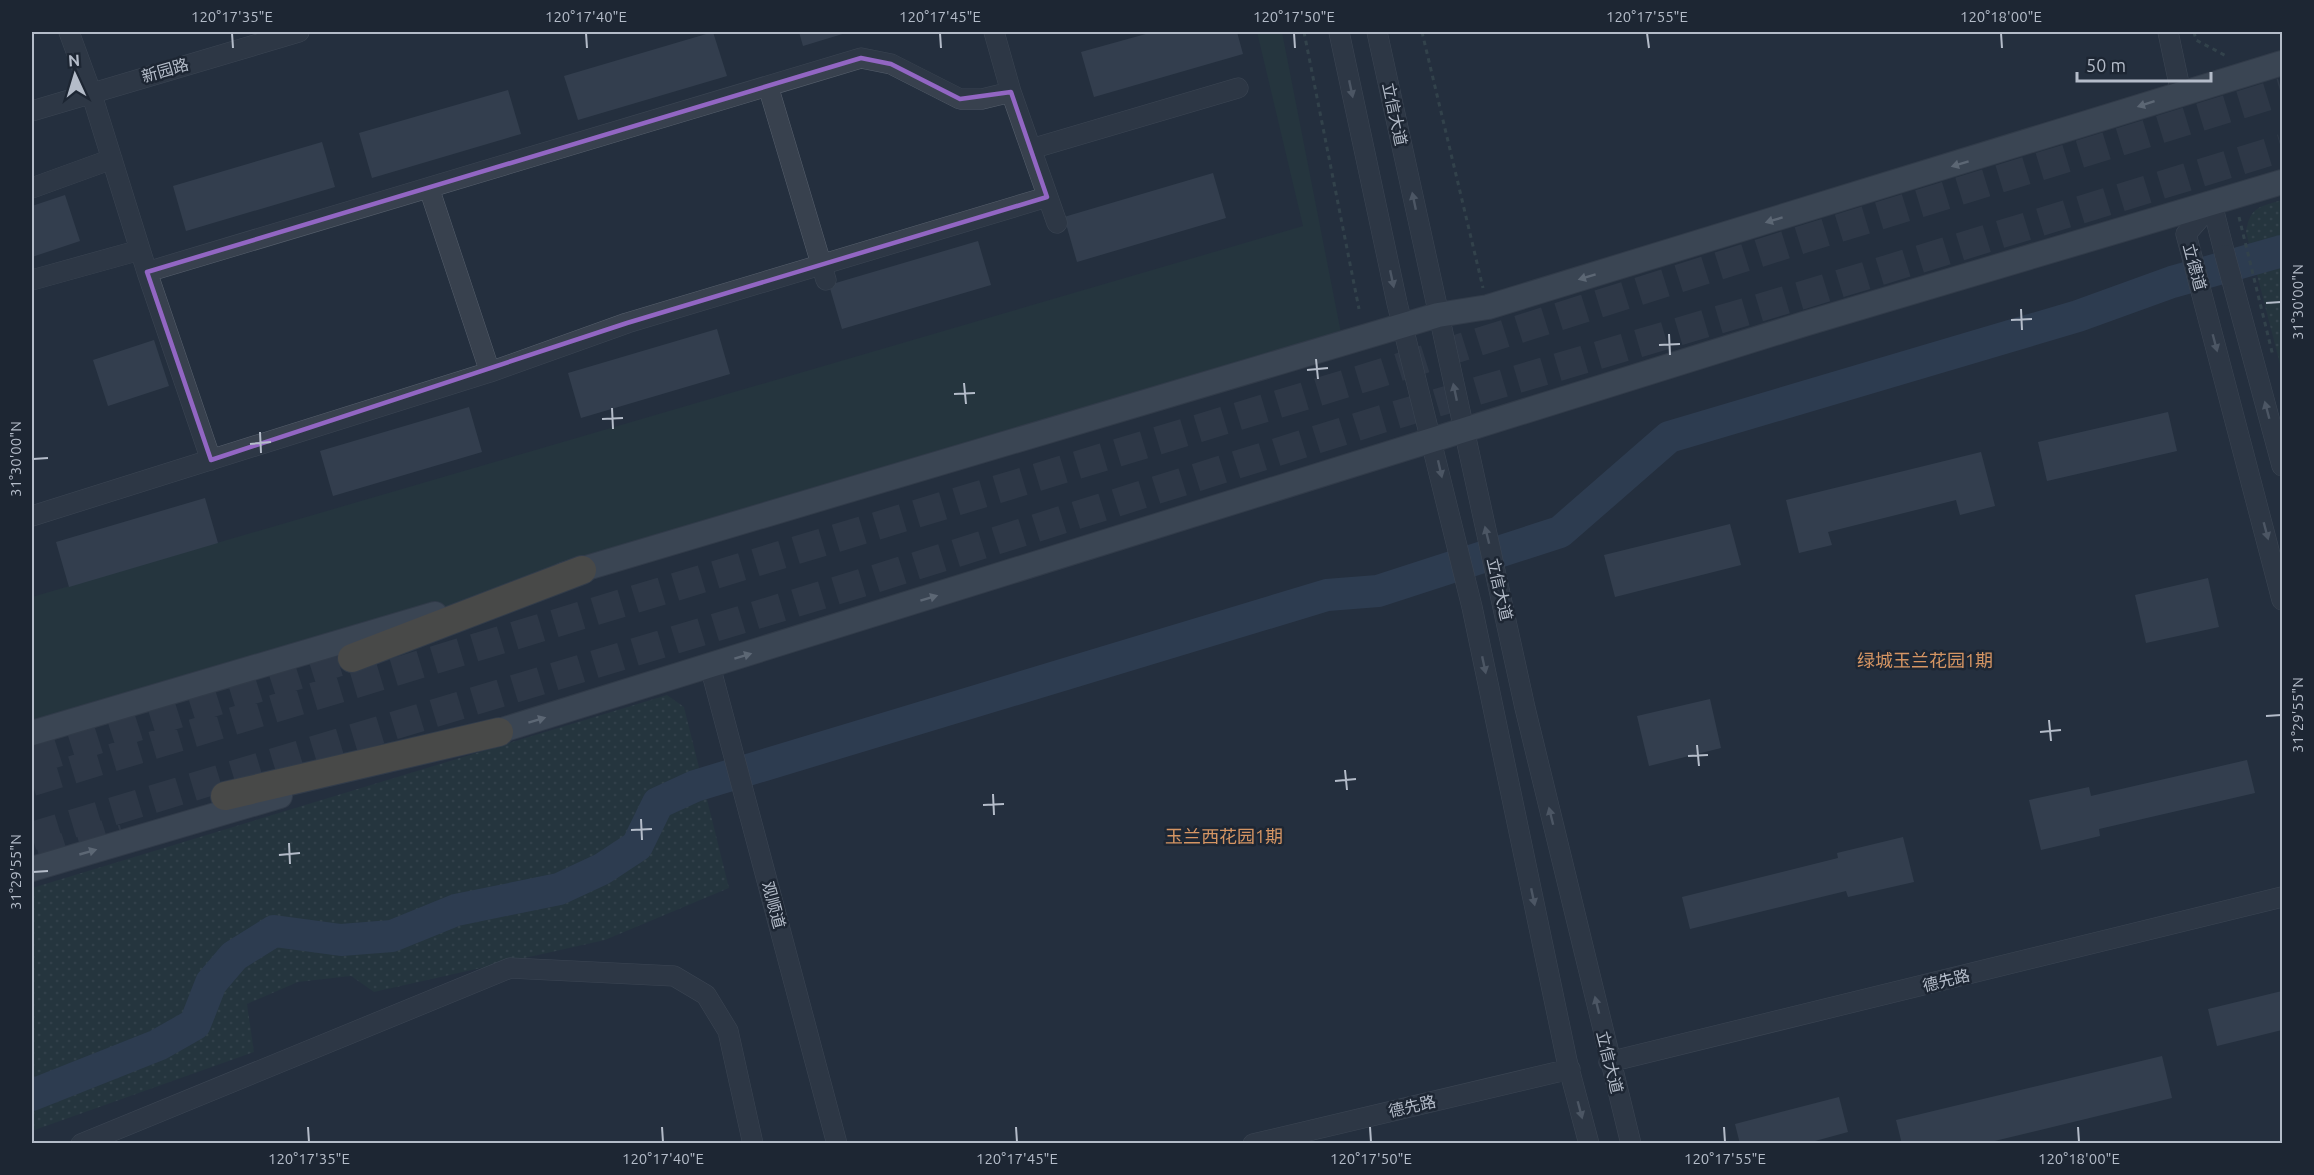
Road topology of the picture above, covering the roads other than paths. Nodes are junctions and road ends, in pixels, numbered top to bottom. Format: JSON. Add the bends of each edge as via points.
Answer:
{"nodes":[{"id":1,"x":69,"y":32,"type":"edge"},
{"id":2,"x":270,"y":32,"type":"edge"},
{"id":3,"x":299,"y":32,"type":"edge"},
{"id":4,"x":994,"y":32,"type":"edge"},
{"id":5,"x":1339,"y":32,"type":"edge"},
{"id":6,"x":1377,"y":32,"type":"edge"},
{"id":7,"x":2168,"y":32,"type":"edge"},
{"id":8,"x":2283,"y":63,"type":"edge"},
{"id":9,"x":768,"y":86,"type":"junction"},
{"id":10,"x":1238,"y":88,"type":"dead end"},
{"id":11,"x":90,"y":89,"type":"junction"},
{"id":12,"x":1011,"y":92,"type":"junction"},
{"id":13,"x":2181,"y":93,"type":"junction"},
{"id":14,"x":32,"y":104,"type":"edge"},
{"id":15,"x":32,"y":111,"type":"edge"},
{"id":16,"x":1031,"y":149,"type":"junction"},
{"id":17,"x":112,"y":159,"type":"junction"},
{"id":18,"x":2283,"y":182,"type":"edge"},
{"id":19,"x":32,"y":188,"type":"edge"},
{"id":20,"x":429,"y":188,"type":"junction"},
{"id":21,"x":1047,"y":197,"type":"junction"},
{"id":22,"x":2212,"y":204,"type":"junction"},
{"id":23,"x":1057,"y":223,"type":"dead end"},
{"id":24,"x":140,"y":250,"type":"junction"},
{"id":25,"x":823,"y":271,"type":"junction"},
{"id":26,"x":147,"y":272,"type":"junction"},
{"id":27,"x":32,"y":280,"type":"edge"},
{"id":28,"x":1438,"y":315,"type":"junction"},
{"id":29,"x":1404,"y":327,"type":"junction"},
{"id":30,"x":490,"y":372,"type":"junction"},
{"id":31,"x":1463,"y":431,"type":"junction"},
{"id":32,"x":1433,"y":440,"type":"junction"},
{"id":33,"x":211,"y":460,"type":"junction"},
{"id":34,"x":2283,"y":466,"type":"edge"},
{"id":35,"x":32,"y":516,"type":"edge"},
{"id":36,"x":582,"y":570,"type":"junction"},
{"id":37,"x":2283,"y":600,"type":"edge"},
{"id":38,"x":352,"y":658,"type":"tunnel mouth"},
{"id":39,"x":706,"y":667,"type":"junction"},
{"id":40,"x":499,"y":732,"type":"junction"},
{"id":41,"x":32,"y":734,"type":"edge"},
{"id":42,"x":225,"y":796,"type":"dead end"},
{"id":43,"x":741,"y":796,"type":"junction"},
{"id":44,"x":32,"y":869,"type":"edge"},
{"id":45,"x":2283,"y":897,"type":"edge"},
{"id":46,"x":2283,"y":907,"type":"edge"},
{"id":47,"x":1611,"y":1066,"type":"junction"},
{"id":48,"x":1571,"y":1073,"type":"junction"},
{"id":49,"x":81,"y":1143,"type":"edge"},
{"id":50,"x":753,"y":1143,"type":"edge"},
{"id":51,"x":827,"y":1143,"type":"edge"},
{"id":52,"x":837,"y":1143,"type":"edge"},
{"id":53,"x":1254,"y":1143,"type":"edge"},
{"id":54,"x":1293,"y":1143,"type":"edge"},
{"id":55,"x":1589,"y":1143,"type":"edge"},
{"id":56,"x":1631,"y":1143,"type":"edge"}],
"edges":[{"from":1,"to":11,"type":"street"},
{"from":2,"to":11,"type":"street","name":"新园路"},
{"from":3,"to":11,"type":"street","name":"新园路"},
{"from":4,"to":12,"type":"street"},
{"from":5,"to":29,"type":"street","name":"立信大道","one_way":true},
{"from":28,"to":6,"type":"street","name":"立信大道","one_way":true},
{"from":7,"to":13,"type":"street"},
{"from":8,"to":13,"type":"main road"},
{"from":9,"to":12,"type":"street","via":[[861,58],[891,64],[960,99]]},
{"from":9,"to":20,"type":"street"},
{"from":9,"to":25,"type":"street"},
{"from":10,"to":16,"type":"street"},
{"from":11,"to":14,"type":"street","name":"新园路"},
{"from":11,"to":15,"type":"street","name":"新园路"},
{"from":11,"to":17,"type":"street"},
{"from":12,"to":16,"type":"street"},
{"from":13,"to":28,"type":"main road","one_way":true,"via":[[1488,307]]},
{"from":16,"to":21,"type":"street"},
{"from":17,"to":19,"type":"street"},
{"from":17,"to":24,"type":"street"},
{"from":18,"to":22,"type":"main road"},
{"from":20,"to":26,"type":"street"},
{"from":20,"to":30,"type":"street"},
{"from":21,"to":23,"type":"street"},
{"from":21,"to":25,"type":"street"},
{"from":22,"to":31,"type":"main road","via":[[1804,324]]},
{"from":34,"to":22,"type":"street","name":"立德道","one_way":true,"bridge":true},
{"from":22,"to":37,"type":"street","name":"立德道","one_way":true,"via":[[2186,234]]},
{"from":24,"to":26,"type":"street"},
{"from":24,"to":27,"type":"street"},
{"from":25,"to":30,"type":"street","via":[[627,323]]},
{"from":26,"to":33,"type":"street"},
{"from":28,"to":29,"type":"main road"},
{"from":31,"to":28,"type":"street","name":"立信大道","one_way":true},
{"from":29,"to":32,"type":"street","name":"立信大道"},
{"from":29,"to":36,"type":"main road"},
{"from":30,"to":33,"type":"street"},
{"from":31,"to":32,"type":"main road"},
{"from":47,"to":31,"type":"street","name":"立信大道","one_way":true},
{"from":39,"to":32,"type":"main road","one_way":true},
{"from":32,"to":48,"type":"street","name":"立信大道","one_way":true},
{"from":33,"to":35,"type":"street"},
{"from":36,"to":38,"type":"highway"},
{"from":36,"to":41,"type":"main road"},
{"from":40,"to":39,"type":"main road","one_way":true},
{"from":39,"to":43,"type":"street","name":"观顺道"},
{"from":40,"to":42,"type":"highway"},
{"from":44,"to":40,"type":"main road","one_way":true},
{"from":43,"to":51,"type":"street","name":"观顺道"},
{"from":43,"to":52,"type":"street","name":"观顺道"},
{"from":45,"to":47,"type":"street","name":"德先路"},
{"from":46,"to":47,"type":"street","name":"德先路"},
{"from":47,"to":56,"type":"street","name":"立信大道"},
{"from":48,"to":53,"type":"street","name":"德先路"},
{"from":48,"to":54,"type":"street","name":"德先路"},
{"from":48,"to":55,"type":"street","name":"立信大道","one_way":true},
{"from":49,"to":50,"type":"street","via":[[510,968],[674,976],[706,995],[728,1031]]}]}
